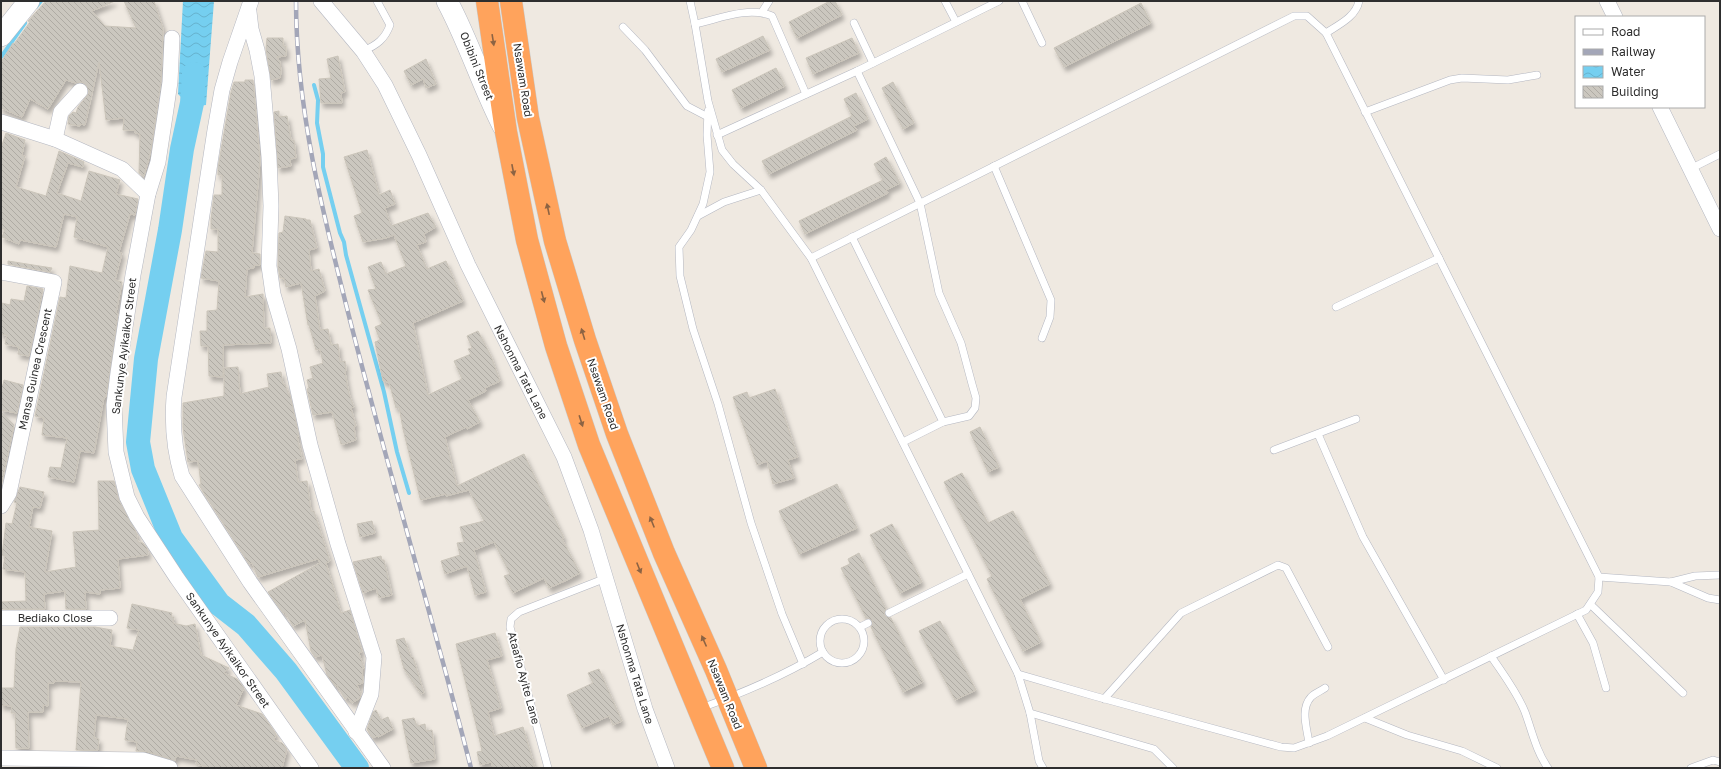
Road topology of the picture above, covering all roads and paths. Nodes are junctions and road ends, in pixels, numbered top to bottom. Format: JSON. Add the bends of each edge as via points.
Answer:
{"nodes":[{"id":1,"x":29,"y":1,"type":"edge"},
{"id":2,"x":321,"y":1,"type":"edge"},
{"id":3,"x":377,"y":1,"type":"edge"},
{"id":4,"x":447,"y":1,"type":"edge"},
{"id":5,"x":487,"y":1,"type":"edge"},
{"id":6,"x":511,"y":1,"type":"edge"},
{"id":7,"x":690,"y":1,"type":"edge"},
{"id":8,"x":769,"y":1,"type":"edge"},
{"id":9,"x":945,"y":1,"type":"edge"},
{"id":10,"x":998,"y":1,"type":"edge"},
{"id":11,"x":1022,"y":1,"type":"edge"},
{"id":12,"x":1359,"y":1,"type":"edge"},
{"id":13,"x":1607,"y":1,"type":"edge"},
{"id":14,"x":250,"y":4,"type":"edge"},
{"id":15,"x":762,"y":12,"type":"junction"},
{"id":16,"x":1614,"y":16,"type":"edge"},
{"id":17,"x":956,"y":22,"type":"junction"},
{"id":18,"x":854,"y":23,"type":"dead end"},
{"id":19,"x":695,"y":24,"type":"junction"},
{"id":20,"x":623,"y":27,"type":"dead end"},
{"id":21,"x":1326,"y":33,"type":"junction"},
{"id":22,"x":1,"y":36,"type":"edge"},
{"id":23,"x":172,"y":38,"type":"dead end"},
{"id":24,"x":1042,"y":43,"type":"dead end"},
{"id":25,"x":363,"y":50,"type":"junction"},
{"id":26,"x":873,"y":63,"type":"junction"},
{"id":27,"x":857,"y":71,"type":"junction"},
{"id":28,"x":1537,"y":75,"type":"dead end"},
{"id":29,"x":80,"y":90,"type":"dead end"},
{"id":30,"x":806,"y":94,"type":"junction"},
{"id":31,"x":708,"y":101,"type":"junction"},
{"id":32,"x":1660,"y":108,"type":"edge"},
{"id":33,"x":1365,"y":112,"type":"junction"},
{"id":34,"x":708,"y":117,"type":"junction"},
{"id":35,"x":1,"y":122,"type":"edge"},
{"id":36,"x":506,"y":132,"type":"junction"},
{"id":37,"x":717,"y":135,"type":"junction"},
{"id":38,"x":55,"y":139,"type":"junction"},
{"id":39,"x":1720,"y":154,"type":"edge"},
{"id":40,"x":994,"y":166,"type":"junction"},
{"id":41,"x":1690,"y":169,"type":"junction"},
{"id":42,"x":760,"y":190,"type":"junction"},
{"id":43,"x":148,"y":194,"type":"junction"},
{"id":44,"x":920,"y":203,"type":"junction"},
{"id":45,"x":698,"y":216,"type":"junction"},
{"id":46,"x":1720,"y":229,"type":"edge"},
{"id":47,"x":852,"y":237,"type":"junction"},
{"id":48,"x":811,"y":258,"type":"junction"},
{"id":49,"x":1439,"y":258,"type":"junction"},
{"id":50,"x":1,"y":272,"type":"edge"},
{"id":51,"x":1336,"y":308,"type":"dead end"},
{"id":52,"x":1042,"y":338,"type":"dead end"},
{"id":53,"x":1356,"y":419,"type":"dead end"},
{"id":54,"x":942,"y":422,"type":"junction"},
{"id":55,"x":1318,"y":434,"type":"junction"},
{"id":56,"x":903,"y":442,"type":"junction"},
{"id":57,"x":1274,"y":450,"type":"dead end"},
{"id":58,"x":1,"y":506,"type":"edge"},
{"id":59,"x":968,"y":574,"type":"junction"},
{"id":60,"x":1720,"y":575,"type":"edge"},
{"id":61,"x":1599,"y":577,"type":"junction"},
{"id":62,"x":606,"y":578,"type":"junction"},
{"id":63,"x":1671,"y":582,"type":"junction"},
{"id":64,"x":1720,"y":600,"type":"edge"},
{"id":65,"x":1591,"y":605,"type":"junction"},
{"id":66,"x":889,"y":613,"type":"dead end"},
{"id":67,"x":1577,"y":614,"type":"junction"},
{"id":68,"x":1,"y":618,"type":"edge"},
{"id":69,"x":110,"y":618,"type":"dead end"},
{"id":70,"x":868,"y":622,"type":"dead end"},
{"id":71,"x":860,"y":627,"type":"junction"},
{"id":72,"x":1328,"y":647,"type":"dead end"},
{"id":73,"x":823,"y":652,"type":"junction"},
{"id":74,"x":1491,"y":656,"type":"junction"},
{"id":75,"x":803,"y":664,"type":"junction"},
{"id":76,"x":1018,"y":674,"type":"junction"},
{"id":77,"x":1444,"y":680,"type":"junction"},
{"id":78,"x":1325,"y":688,"type":"dead end"},
{"id":79,"x":1606,"y":688,"type":"dead end"},
{"id":80,"x":1683,"y":693,"type":"dead end"},
{"id":81,"x":728,"y":698,"type":"junction"},
{"id":82,"x":1104,"y":699,"type":"junction"},
{"id":83,"x":697,"y":710,"type":"junction"},
{"id":84,"x":1030,"y":713,"type":"junction"},
{"id":85,"x":1365,"y":718,"type":"junction"},
{"id":86,"x":356,"y":732,"type":"junction"},
{"id":87,"x":1309,"y":743,"type":"junction"},
{"id":88,"x":1,"y":758,"type":"edge"},
{"id":89,"x":1720,"y":762,"type":"edge"},
{"id":90,"x":170,"y":768,"type":"edge"},
{"id":91,"x":311,"y":768,"type":"edge"},
{"id":92,"x":383,"y":768,"type":"edge"},
{"id":93,"x":548,"y":768,"type":"edge"},
{"id":94,"x":667,"y":768,"type":"edge"},
{"id":95,"x":723,"y":768,"type":"edge"},
{"id":96,"x":756,"y":768,"type":"edge"},
{"id":97,"x":1043,"y":768,"type":"edge"},
{"id":98,"x":1173,"y":768,"type":"edge"},
{"id":99,"x":1496,"y":768,"type":"edge"},
{"id":100,"x":1548,"y":768,"type":"edge"},
{"id":101,"x":1691,"y":768,"type":"edge"}],
"edges":[{"from":1,"to":22,"type":"street"},
{"from":2,"to":25,"type":"street","name":"Nshonma Tata Lane"},
{"from":3,"to":25,"type":"lane","via":[[390,25],[387,34],[377,44]]},
{"from":4,"to":36,"type":"street","name":"Obibini Street"},
{"from":5,"to":36,"type":"highway","one_way":true},
{"from":81,"to":6,"type":"highway","name":"Nsawam Road","one_way":true,"via":[[617,434],[585,340],[555,241],[530,126]]},
{"from":7,"to":19,"type":"lane"},
{"from":8,"to":15,"type":"lane"},
{"from":9,"to":17,"type":"lane"},
{"from":10,"to":17,"type":"lane"},
{"from":11,"to":24,"type":"lane"},
{"from":12,"to":21,"type":"lane","via":[[1351,16]]},
{"from":13,"to":16,"type":"street"},
{"from":14,"to":86,"type":"street","via":[[251,29],[262,76],[268,150],[271,206],[268,266],[273,294],[289,349],[310,445],[374,657],[371,694]]},
{"from":14,"to":86,"type":"street","via":[[230,62],[214,130],[174,397],[174,440],[182,476],[250,582]]},
{"from":15,"to":19,"type":"lane","via":[[751,11]]},
{"from":15,"to":30,"type":"lane","via":[[772,16]]},
{"from":17,"to":26,"type":"lane"},
{"from":18,"to":26,"type":"lane"},
{"from":19,"to":31,"type":"lane"},
{"from":20,"to":34,"type":"lane","via":[[645,50],[687,106]]},
{"from":21,"to":33,"type":"lane"},
{"from":21,"to":40,"type":"lane","via":[[1307,16],[1294,16]]},
{"from":23,"to":43,"type":"street","name":"Sankunye Ayikaikor Street","via":[[170,82],[158,162]]},
{"from":25,"to":62,"type":"street","name":"Nshonma Tata Lane","via":[[385,85],[468,265],[564,457]]},
{"from":26,"to":27,"type":"lane"},
{"from":27,"to":30,"type":"lane"},
{"from":27,"to":44,"type":"lane"},
{"from":28,"to":33,"type":"lane","via":[[1508,80],[1450,80]]},
{"from":29,"to":38,"type":"street","via":[[61,112]]},
{"from":30,"to":37,"type":"lane"},
{"from":31,"to":34,"type":"lane"},
{"from":31,"to":37,"type":"lane"},
{"from":32,"to":41,"type":"street"},
{"from":33,"to":49,"type":"lane"},
{"from":34,"to":45,"type":"lane","via":[[710,172]]},
{"from":35,"to":38,"type":"street"},
{"from":36,"to":83,"type":"highway","one_way":true,"via":[[527,240],[556,346],[576,407],[589,445]]},
{"from":37,"to":42,"type":"lane","via":[[722,150]]},
{"from":38,"to":43,"type":"street","via":[[122,169]]},
{"from":39,"to":41,"type":"lane"},
{"from":40,"to":44,"type":"lane"},
{"from":40,"to":52,"type":"lane","via":[[1051,300],[1050,317]]},
{"from":41,"to":46,"type":"street"},
{"from":42,"to":45,"type":"lane","via":[[724,202]]},
{"from":42,"to":48,"type":"lane"},
{"from":43,"to":91,"type":"street","name":"Sankunye Ayikaikor Street","via":[[114,406],[116,452],[127,497],[177,578]]},
{"from":44,"to":47,"type":"lane"},
{"from":44,"to":54,"type":"lane","via":[[939,293],[961,343],[976,398],[975,408],[969,416]]},
{"from":45,"to":75,"type":"lane","via":[[679,248],[680,276],[751,523],[782,614]]},
{"from":47,"to":48,"type":"lane"},
{"from":47,"to":54,"type":"lane"},
{"from":48,"to":56,"type":"lane"},
{"from":49,"to":51,"type":"lane"},
{"from":49,"to":61,"type":"lane"},
{"from":50,"to":58,"type":"street","name":"Mansa Guinea Crescent","via":[[54,282],[9,493]]},
{"from":53,"to":55,"type":"lane"},
{"from":54,"to":56,"type":"lane"},
{"from":55,"to":57,"type":"lane"},
{"from":55,"to":77,"type":"lane","via":[[1363,537]]},
{"from":56,"to":59,"type":"lane"},
{"from":59,"to":66,"type":"lane"},
{"from":59,"to":76,"type":"lane"},
{"from":60,"to":63,"type":"lane","via":[[1695,576]]},
{"from":61,"to":63,"type":"lane"},
{"from":61,"to":65,"type":"lane","via":[[1598,592]]},
{"from":62,"to":93,"type":"lane","name":"Ataafio Ayite Lane","via":[[520,612],[511,619],[510,627]]},
{"from":62,"to":94,"type":"street","name":"Nshonma Tata Lane","via":[[645,709]]},
{"from":63,"to":64,"type":"lane","via":[[1708,598]]},
{"from":65,"to":67,"type":"lane"},
{"from":65,"to":80,"type":"lane"},
{"from":67,"to":74,"type":"lane"},
{"from":67,"to":79,"type":"lane","via":[[1593,644]]},
{"from":68,"to":69,"type":"street","name":"Bediako Close"},
{"from":70,"to":71,"type":"lane"},
{"from":71,"to":73,"type":"lane","via":[[843,618],[833,620],[821,634]]},
{"from":71,"to":73,"type":"lane","via":[[864,638],[862,650],[855,659],[844,663],[832,661]]},
{"from":72,"to":82,"type":"lane","via":[[1286,568],[1278,565],[1181,613]]},
{"from":73,"to":75,"type":"lane"},
{"from":74,"to":77,"type":"lane"},
{"from":74,"to":100,"type":"lane","via":[[1518,697],[1538,751]]},
{"from":75,"to":81,"type":"lane"},
{"from":76,"to":82,"type":"lane"},
{"from":76,"to":84,"type":"lane"},
{"from":77,"to":85,"type":"lane"},
{"from":78,"to":87,"type":"lane","via":[[1312,696],[1306,706]]},
{"from":81,"to":83,"type":"lane"},
{"from":81,"to":96,"type":"highway","name":"Nsawam Road"},
{"from":82,"to":87,"type":"lane","via":[[1281,748],[1294,748]]},
{"from":83,"to":95,"type":"highway"},
{"from":84,"to":97,"type":"lane","via":[[1039,761]]},
{"from":84,"to":98,"type":"lane","via":[[1154,749]]},
{"from":85,"to":87,"type":"lane"},
{"from":85,"to":99,"type":"lane","via":[[1406,735],[1462,751]]},
{"from":86,"to":92,"type":"street"},
{"from":88,"to":90,"type":"street","via":[[143,760]]},
{"from":89,"to":101,"type":"lane","via":[[1713,760]]}]}
